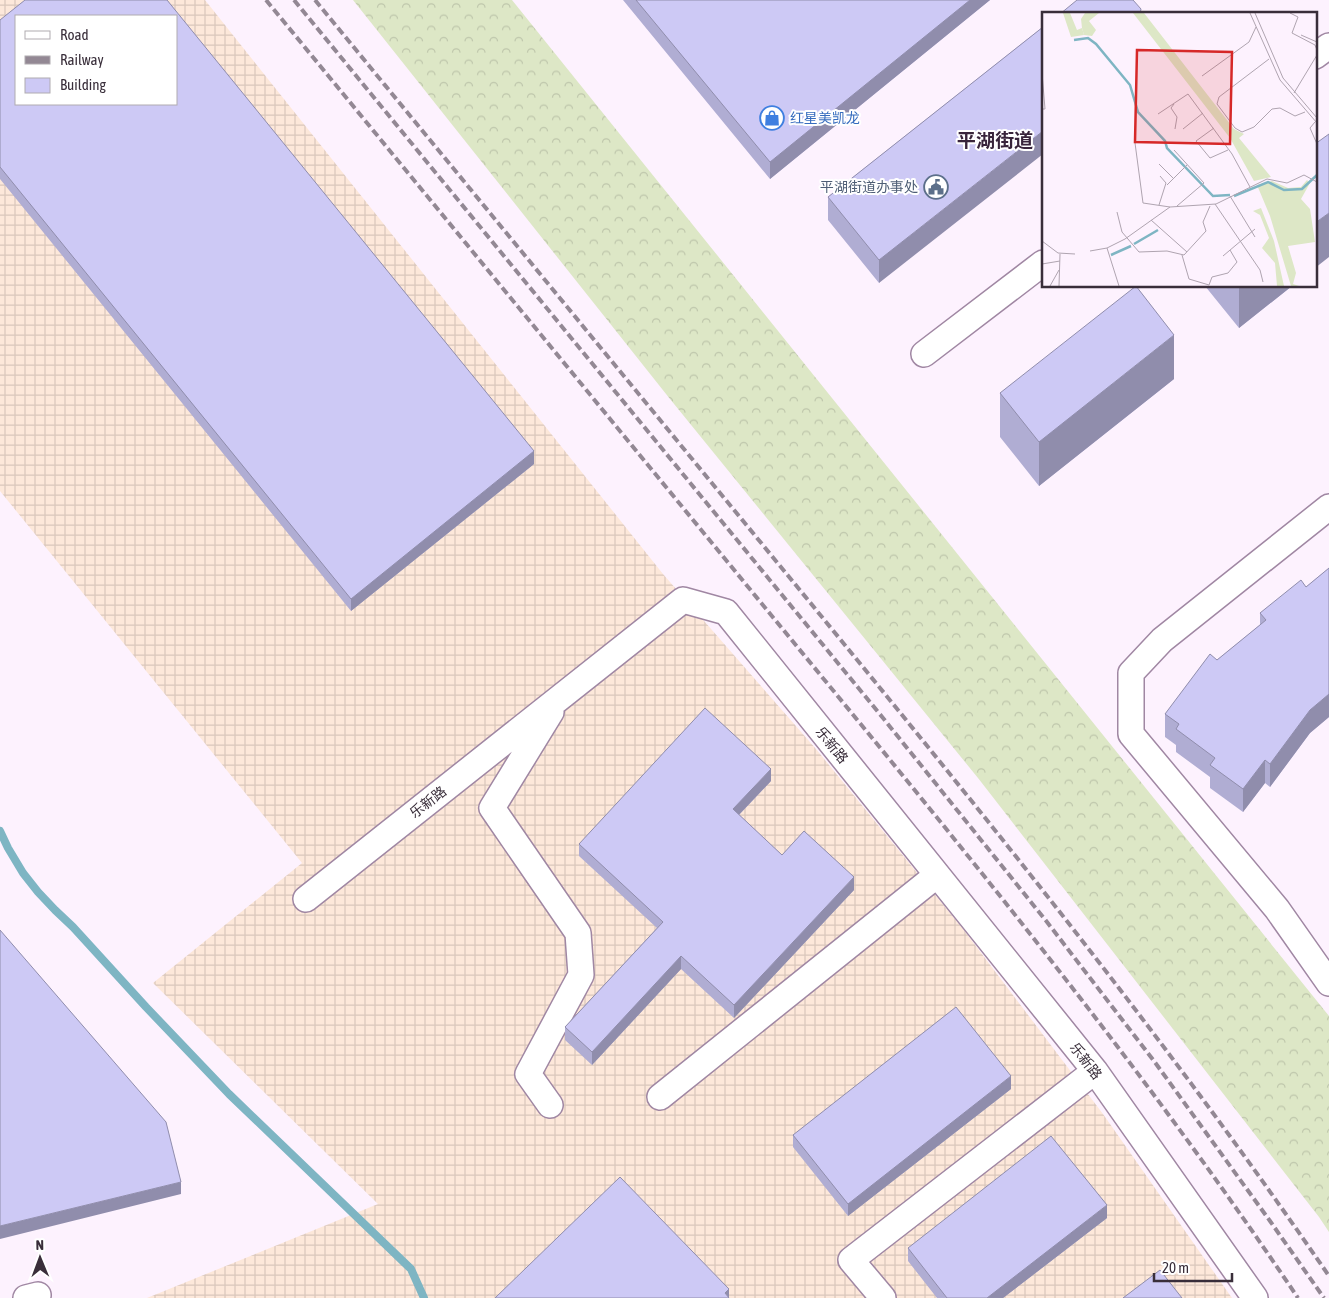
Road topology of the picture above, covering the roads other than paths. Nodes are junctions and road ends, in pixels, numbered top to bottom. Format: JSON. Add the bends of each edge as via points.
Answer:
{"nodes":[{"id":1,"x":1329,"y":46,"type":"edge"},
{"id":2,"x":1316,"y":55,"type":"edge"},
{"id":3,"x":1042,"y":264,"type":"edge"},
{"id":4,"x":924,"y":354,"type":"dead end"},
{"id":5,"x":1329,"y":507,"type":"edge"},
{"id":6,"x":560,"y":697,"type":"junction"},
{"id":7,"x":937,"y":875,"type":"junction"},
{"id":8,"x":306,"y":899,"type":"dead end"},
{"id":9,"x":1329,"y":983,"type":"edge"},
{"id":10,"x":1095,"y":1071,"type":"junction"},
{"id":11,"x":660,"y":1097,"type":"dead end"},
{"id":12,"x":550,"y":1105,"type":"dead end"},
{"id":13,"x":883,"y":1298,"type":"edge"},
{"id":14,"x":1255,"y":1298,"type":"edge"}],
"edges":[{"from":1,"to":2,"type":"street"},
{"from":3,"to":4,"type":"street"},
{"from":5,"to":9,"type":"street","via":[[1162,640],[1132,673],[1131,734],[1277,909]]},
{"from":6,"to":7,"type":"street","name":"乐新路","via":[[683,600],[726,612]]},
{"from":6,"to":8,"type":"street","name":"乐新路"},
{"from":6,"to":12,"type":"street","via":[[492,808],[578,933],[581,975],[528,1074]]},
{"from":7,"to":10,"type":"street","name":"乐新路"},
{"from":7,"to":11,"type":"street"},
{"from":10,"to":13,"type":"street","via":[[851,1260]]},
{"from":10,"to":14,"type":"street","name":"乐新路"}]}
